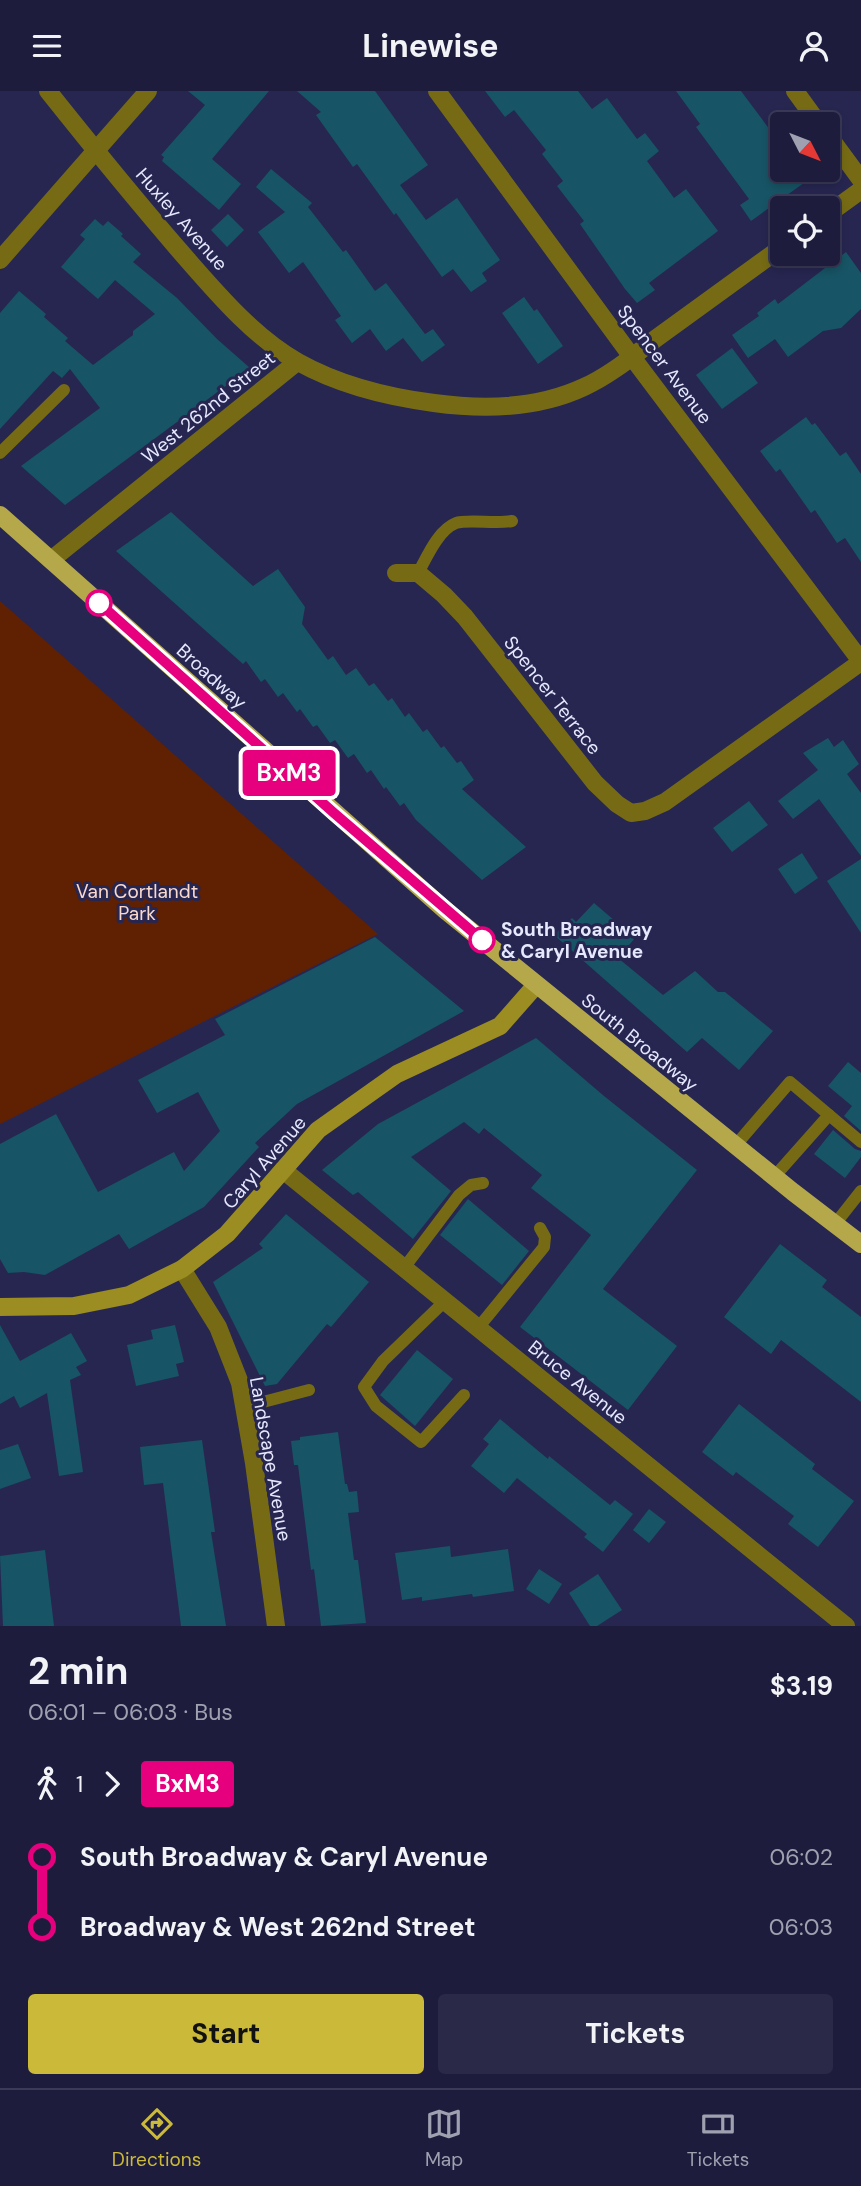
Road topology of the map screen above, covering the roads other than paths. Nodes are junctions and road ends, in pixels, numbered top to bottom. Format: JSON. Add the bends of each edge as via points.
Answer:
{"nodes":[{"id":1,"x":48,"y":91,"type":"edge"},
{"id":2,"x":148,"y":91,"type":"edge"},
{"id":3,"x":437,"y":91,"type":"edge"},
{"id":4,"x":795,"y":91,"type":"edge"},
{"id":5,"x":811,"y":112,"type":"edge"},
{"id":6,"x":95,"y":151,"type":"junction"},
{"id":7,"x":840,"y":151,"type":"edge"},
{"id":8,"x":861,"y":180,"type":"edge"},
{"id":9,"x":861,"y":190,"type":"edge"},
{"id":10,"x":840,"y":205,"type":"edge"},
{"id":11,"x":770,"y":256,"type":"edge"},
{"id":12,"x":0,"y":261,"type":"edge"},
{"id":13,"x":632,"y":357,"type":"junction"},
{"id":14,"x":297,"y":362,"type":"junction"},
{"id":15,"x":64,"y":390,"type":"dead end"},
{"id":16,"x":0,"y":453,"type":"edge"},
{"id":17,"x":0,"y":515,"type":"edge"},
{"id":18,"x":512,"y":521,"type":"dead end"},
{"id":19,"x":51,"y":560,"type":"junction"},
{"id":20,"x":396,"y":573,"type":"dead end"},
{"id":21,"x":418,"y":573,"type":"junction"},
{"id":22,"x":861,"y":661,"type":"edge"},
{"id":23,"x":397,"y":868,"type":"joint"},
{"id":24,"x":536,"y":985,"type":"junction"},
{"id":25,"x":829,"y":1115,"type":"junction"},
{"id":26,"x":861,"y":1142,"type":"edge"},
{"id":27,"x":735,"y":1146,"type":"junction"},
{"id":28,"x":283,"y":1170,"type":"junction"},
{"id":29,"x":774,"y":1177,"type":"junction"},
{"id":30,"x":483,"y":1183,"type":"dead end"},
{"id":31,"x":861,"y":1191,"type":"edge"},
{"id":32,"x":835,"y":1224,"type":"junction"},
{"id":33,"x":540,"y":1228,"type":"dead end"},
{"id":34,"x":861,"y":1244,"type":"edge"},
{"id":35,"x":404,"y":1268,"type":"junction"},
{"id":36,"x":182,"y":1269,"type":"junction"},
{"id":37,"x":445,"y":1301,"type":"junction"},
{"id":38,"x":0,"y":1307,"type":"edge"},
{"id":39,"x":478,"y":1328,"type":"junction"},
{"id":40,"x":309,"y":1390,"type":"dead end"},
{"id":41,"x":464,"y":1395,"type":"dead end"},
{"id":42,"x":244,"y":1407,"type":"junction"},
{"id":43,"x":276,"y":1626,"type":"edge"},
{"id":44,"x":846,"y":1626,"type":"edge"}],
"edges":[{"from":1,"to":6,"type":"street","name":"Huxley Avenue"},
{"from":2,"to":6,"type":"street"},
{"from":3,"to":13,"type":"street","name":"Spencer Avenue"},
{"from":4,"to":5,"type":"street"},
{"from":6,"to":12,"type":"street"},
{"from":6,"to":14,"type":"street","name":"Huxley Avenue","via":[[201,275],[260,334]]},
{"from":7,"to":8,"type":"street"},
{"from":9,"to":10,"type":"street"},
{"from":11,"to":13,"type":"street","name":"West 262nd Street"},
{"from":13,"to":14,"type":"street","name":"West 262nd Street","via":[[567,394],[485,408],[383,394]]},
{"from":13,"to":22,"type":"street","name":"Spencer Avenue"},
{"from":14,"to":19,"type":"street","name":"West 262nd Street"},
{"from":15,"to":16,"type":"lane"},
{"from":17,"to":19,"type":"main road","name":"Broadway"},
{"from":18,"to":21,"type":"lane","via":[[457,522],[445,530]]},
{"from":19,"to":23,"type":"main road","name":"Broadway"},
{"from":20,"to":21,"type":"street"},
{"from":21,"to":22,"type":"street","name":"Spencer Terrace","via":[[465,617],[595,783],[631,813],[665,802]]},
{"from":23,"to":24,"type":"main road","name":"South Broadway"},
{"from":24,"to":27,"type":"main road","name":"South Broadway"},
{"from":24,"to":28,"type":"street","name":"Caryl Avenue","via":[[500,1026],[397,1074],[346,1108],[318,1130]]},
{"from":25,"to":26,"type":"lane"},
{"from":25,"to":27,"type":"lane","via":[[790,1082]]},
{"from":25,"to":29,"type":"lane"},
{"from":27,"to":29,"type":"main road","name":"South Broadway"},
{"from":28,"to":35,"type":"street","name":"Bruce Avenue"},
{"from":28,"to":36,"type":"street","name":"Caryl Avenue","via":[[227,1234]]},
{"from":29,"to":32,"type":"main road","name":"South Broadway"},
{"from":30,"to":35,"type":"lane","via":[[471,1185],[459,1195]]},
{"from":31,"to":32,"type":"lane"},
{"from":32,"to":34,"type":"main road","name":"South Broadway"},
{"from":33,"to":39,"type":"lane","via":[[544,1247]]},
{"from":35,"to":37,"type":"street","name":"Bruce Avenue"},
{"from":36,"to":38,"type":"street","name":"Caryl Avenue","via":[[129,1295],[74,1306]]},
{"from":36,"to":42,"type":"street","name":"Landscape Avenue","via":[[218,1327],[240,1383]]},
{"from":37,"to":39,"type":"street","name":"Bruce Avenue"},
{"from":37,"to":41,"type":"lane","via":[[383,1361],[364,1387],[376,1406],[421,1442]]},
{"from":39,"to":44,"type":"street","name":"Bruce Avenue"},
{"from":40,"to":42,"type":"lane"},
{"from":42,"to":43,"type":"street","name":"Landscape Avenue"}]}
